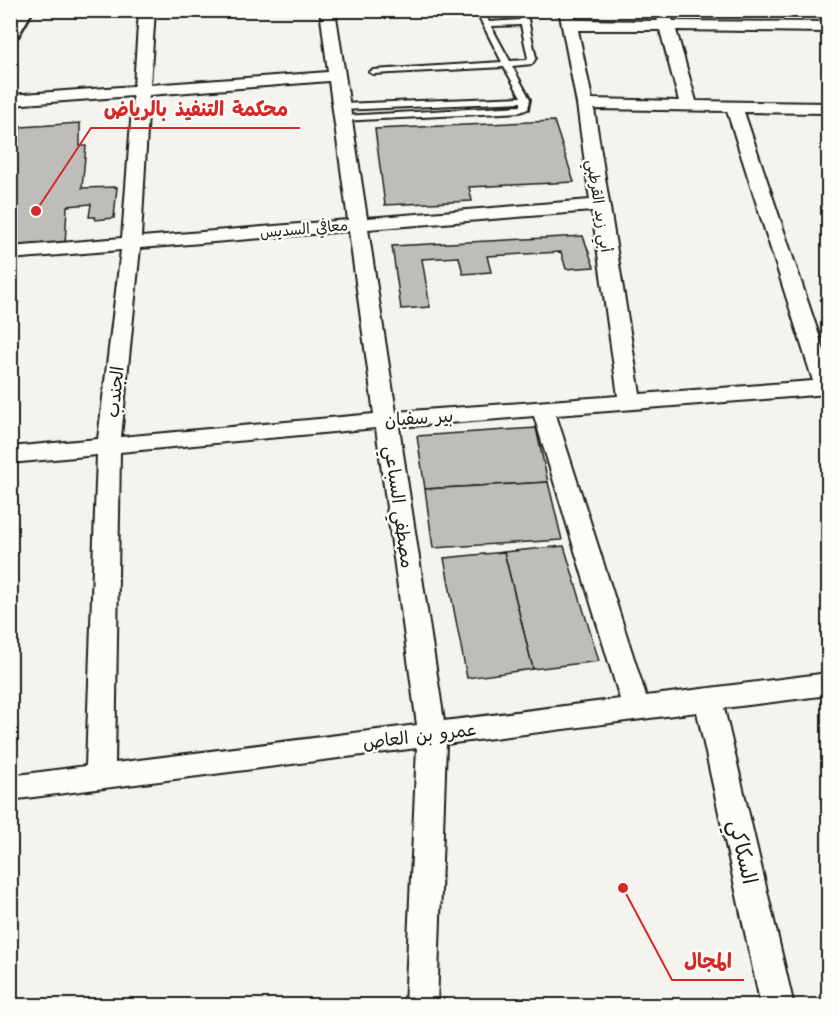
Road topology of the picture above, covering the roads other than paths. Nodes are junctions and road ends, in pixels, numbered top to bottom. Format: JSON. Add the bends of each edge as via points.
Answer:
{"nodes":[{"id":1,"x":21,"y":10,"type":"edge"},
{"id":2,"x":147,"y":10,"type":"edge"},
{"id":3,"x":327,"y":10,"type":"edge"},
{"id":4,"x":486,"y":10,"type":"edge"},
{"id":5,"x":522,"y":10,"type":"edge"},
{"id":6,"x":568,"y":18,"type":"edge"},
{"id":7,"x":665,"y":18,"type":"edge"},
{"id":8,"x":10,"y":21,"type":"edge"},
{"id":9,"x":525,"y":22,"type":"junction"},
{"id":10,"x":487,"y":24,"type":"junction"},
{"id":11,"x":828,"y":27,"type":"edge"},
{"id":12,"x":10,"y":31,"type":"edge"},
{"id":13,"x":507,"y":64,"type":"junction"},
{"id":14,"x":373,"y":72,"type":"dead end"},
{"id":15,"x":337,"y":76,"type":"junction"},
{"id":16,"x":143,"y":90,"type":"junction"},
{"id":17,"x":10,"y":100,"type":"edge"},
{"id":18,"x":585,"y":104,"type":"junction"},
{"id":19,"x":689,"y":106,"type":"junction"},
{"id":20,"x":734,"y":107,"type":"junction"},
{"id":21,"x":828,"y":108,"type":"edge"},
{"id":22,"x":342,"y":113,"type":"junction"},
{"id":23,"x":598,"y":206,"type":"junction"},
{"id":24,"x":357,"y":225,"type":"junction"},
{"id":25,"x":131,"y":243,"type":"junction"},
{"id":26,"x":10,"y":253,"type":"edge"},
{"id":27,"x":827,"y":387,"type":"edge"},
{"id":28,"x":630,"y":402,"type":"junction"},
{"id":29,"x":543,"y":409,"type":"junction"},
{"id":30,"x":387,"y":420,"type":"junction"},
{"id":31,"x":109,"y":447,"type":"junction"},
{"id":32,"x":10,"y":455,"type":"edge"},
{"id":33,"x":828,"y":684,"type":"edge"},
{"id":34,"x":708,"y":698,"type":"junction"},
{"id":35,"x":636,"y":708,"type":"junction"},
{"id":36,"x":432,"y":735,"type":"junction"},
{"id":37,"x":98,"y":775,"type":"junction"},
{"id":38,"x":10,"y":777,"type":"edge"},
{"id":39,"x":10,"y":788,"type":"edge"},
{"id":40,"x":421,"y":1005,"type":"edge"},
{"id":41,"x":778,"y":1005,"type":"edge"}],
"edges":[{"from":1,"to":8,"type":"main road"},
{"from":1,"to":12,"type":"main road"},
{"from":2,"to":16,"type":"street","name":"الجندب"},
{"from":3,"to":15,"type":"street","name":"مصطفي السباعي"},
{"from":4,"to":10,"type":"lane","via":[[482,15]]},
{"from":5,"to":9,"type":"lane"},
{"from":6,"to":7,"type":"street"},
{"from":6,"to":18,"type":"street","name":"أبي زيد القرطبي"},
{"from":7,"to":11,"type":"street"},
{"from":7,"to":19,"type":"street"},
{"from":9,"to":10,"type":"lane"},
{"from":9,"to":13,"type":"lane","via":[[532,58],[529,62]]},
{"from":10,"to":13,"type":"lane"},
{"from":13,"to":14,"type":"lane"},
{"from":13,"to":22,"type":"lane","via":[[526,99],[525,107],[520,109]]},
{"from":15,"to":16,"type":"street"},
{"from":15,"to":22,"type":"street","name":"مصطفي السباعي"},
{"from":16,"to":17,"type":"street"},
{"from":16,"to":25,"type":"street","name":"الجندب"},
{"from":18,"to":19,"type":"street"},
{"from":18,"to":23,"type":"street","name":"أبي زيد القرطبي"},
{"from":19,"to":20,"type":"street"},
{"from":20,"to":21,"type":"street"},
{"from":20,"to":27,"type":"street"},
{"from":22,"to":24,"type":"street","name":"مصطفي السباعي"},
{"from":23,"to":24,"type":"street","name":"معافي السديس"},
{"from":23,"to":28,"type":"street","name":"أبي زيد القرطبي"},
{"from":24,"to":25,"type":"street","name":"معافي السديس"},
{"from":24,"to":30,"type":"street","name":"مصطفي السباعي"},
{"from":25,"to":26,"type":"street","name":"معافي السديس"},
{"from":25,"to":31,"type":"street","name":"الجندب"},
{"from":27,"to":28,"type":"street","name":"بير سفيان"},
{"from":28,"to":29,"type":"street","name":"بير سفيان"},
{"from":29,"to":30,"type":"street","name":"بير سفيان"},
{"from":29,"to":35,"type":"street"},
{"from":30,"to":31,"type":"street","name":"بير سفيان"},
{"from":30,"to":36,"type":"street","name":"مصطفي السباعي"},
{"from":31,"to":32,"type":"street","name":"بير سفيان"},
{"from":31,"to":37,"type":"street","name":"الجندب"},
{"from":33,"to":34,"type":"street","name":"عمرو بن العاص"},
{"from":34,"to":35,"type":"street","name":"عمرو بن العاص"},
{"from":34,"to":41,"type":"street","name":"السكاكي"},
{"from":35,"to":36,"type":"street","name":"عمرو بن العاص"},
{"from":36,"to":37,"type":"street","name":"عمرو بن العاص"},
{"from":36,"to":40,"type":"street","name":"مصطفي السباعي"},
{"from":37,"to":38,"type":"street"},
{"from":37,"to":39,"type":"street","name":"عمرو بن العاص"}]}
